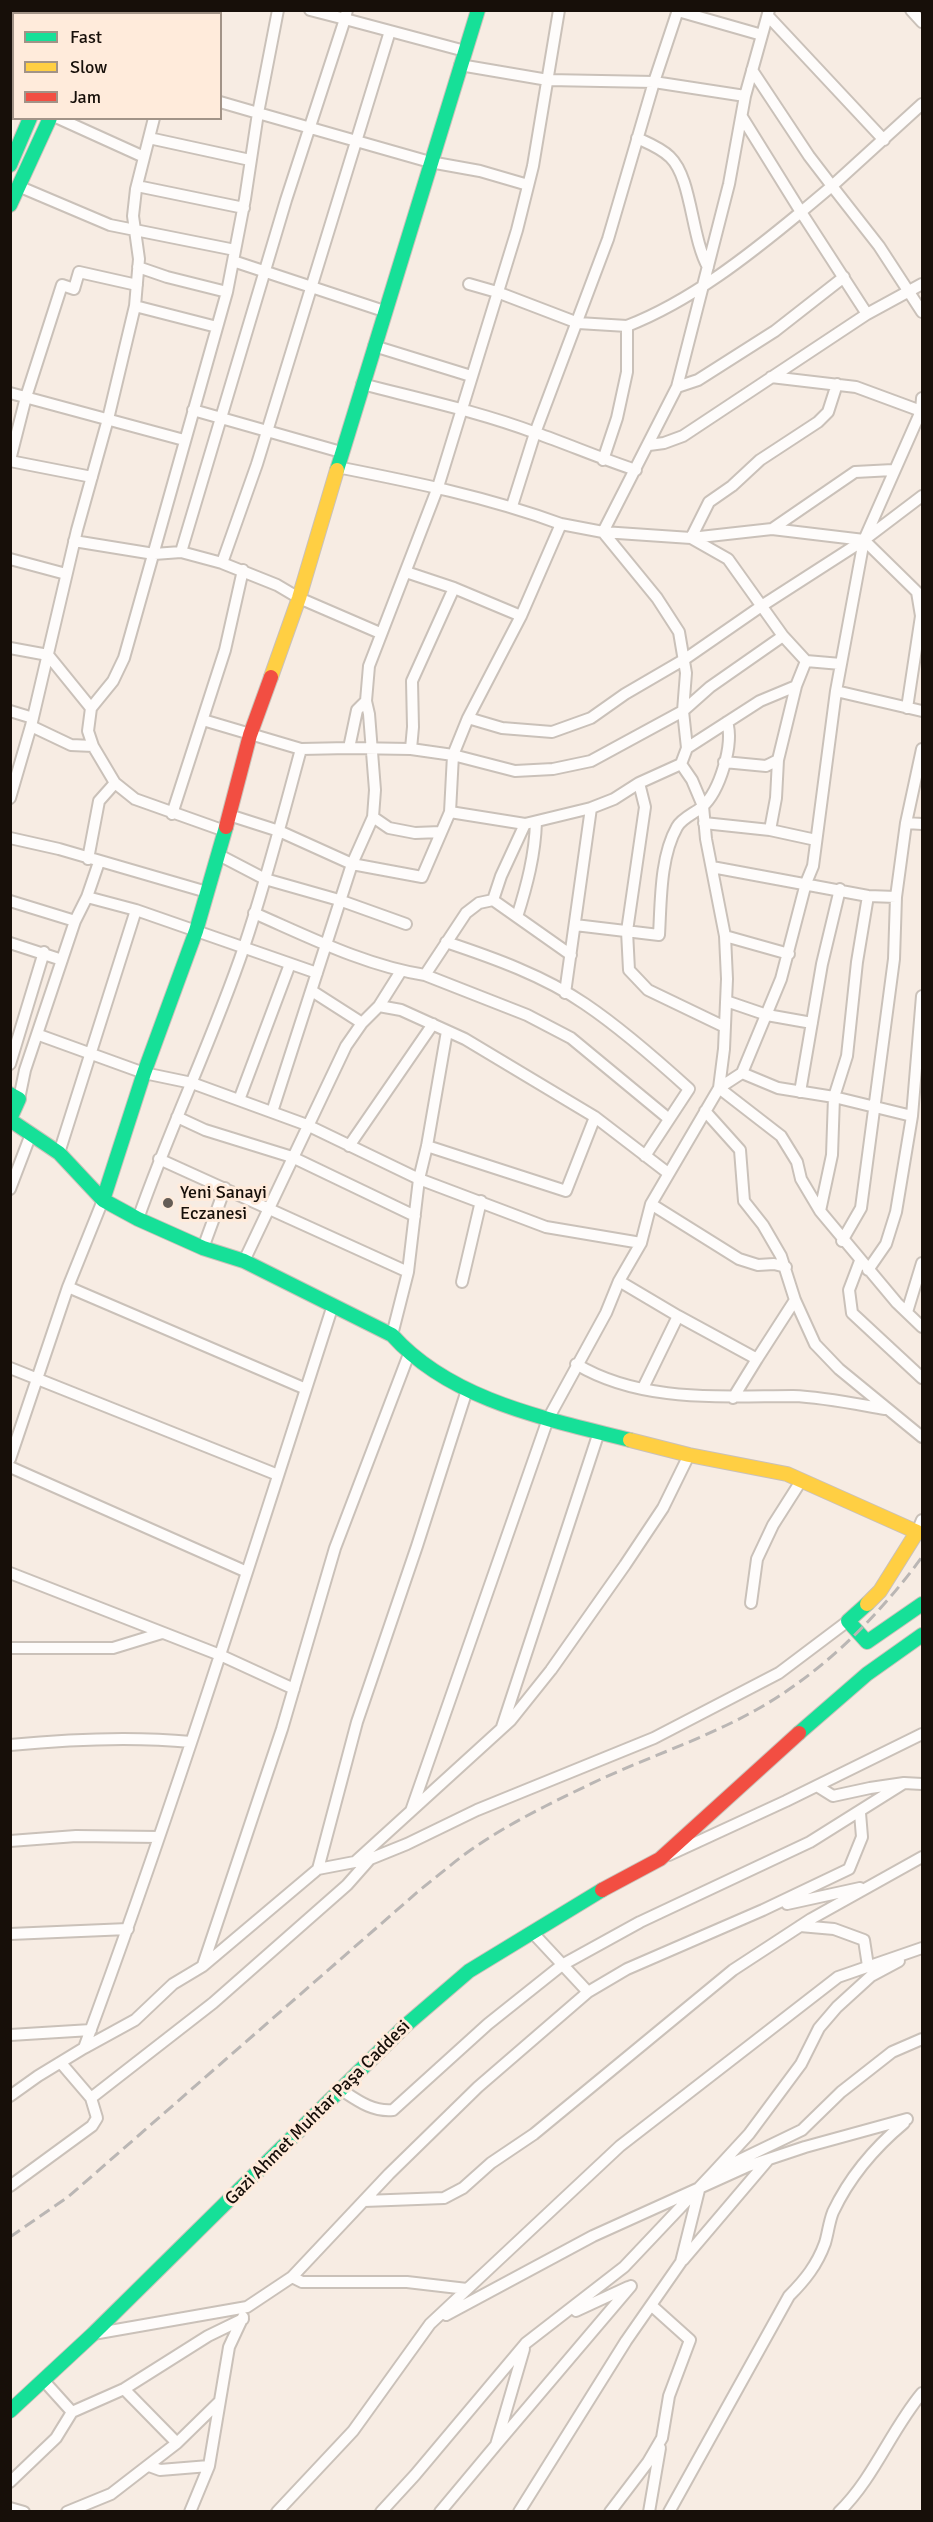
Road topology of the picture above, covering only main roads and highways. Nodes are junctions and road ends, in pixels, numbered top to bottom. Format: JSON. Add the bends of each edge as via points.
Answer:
{"nodes":[{"id":1,"x":478,"y":10,"type":"edge"},
{"id":2,"x":29,"y":120,"type":"edge"},
{"id":3,"x":49,"y":120,"type":"edge"},
{"id":4,"x":10,"y":165,"type":"edge"},
{"id":5,"x":10,"y":205,"type":"edge"},
{"id":6,"x":15,"y":1097,"type":"edge"},
{"id":7,"x":10,"y":1120,"type":"edge"},
{"id":8,"x":103,"y":1200,"type":"junction"},
{"id":9,"x":920,"y":1526,"type":"edge"},
{"id":10,"x":922,"y":1604,"type":"edge"},
{"id":11,"x":922,"y":1635,"type":"edge"},
{"id":12,"x":10,"y":2411,"type":"edge"}],
"edges":[{"from":1,"to":8,"type":"main road","via":[[298,598],[250,735],[196,931]]},
{"from":2,"to":4,"type":"main road"},
{"from":3,"to":5,"type":"main road"},
{"from":6,"to":7,"type":"main road"},
{"from":7,"to":8,"type":"main road","via":[[59,1153]]},
{"from":8,"to":9,"type":"main road","via":[[203,1248],[244,1261],[392,1335],[410,1354],[466,1389],[548,1419],[689,1455],[787,1474]]},
{"from":9,"to":10,"type":"main road","via":[[880,1591],[848,1621],[867,1642]]},
{"from":11,"to":12,"type":"main road","name":"Gazi Ahmet Muhtar Paşa Caddesi","via":[[830,1704],[660,1859],[597,1892],[469,1971],[405,2026]]}]}
